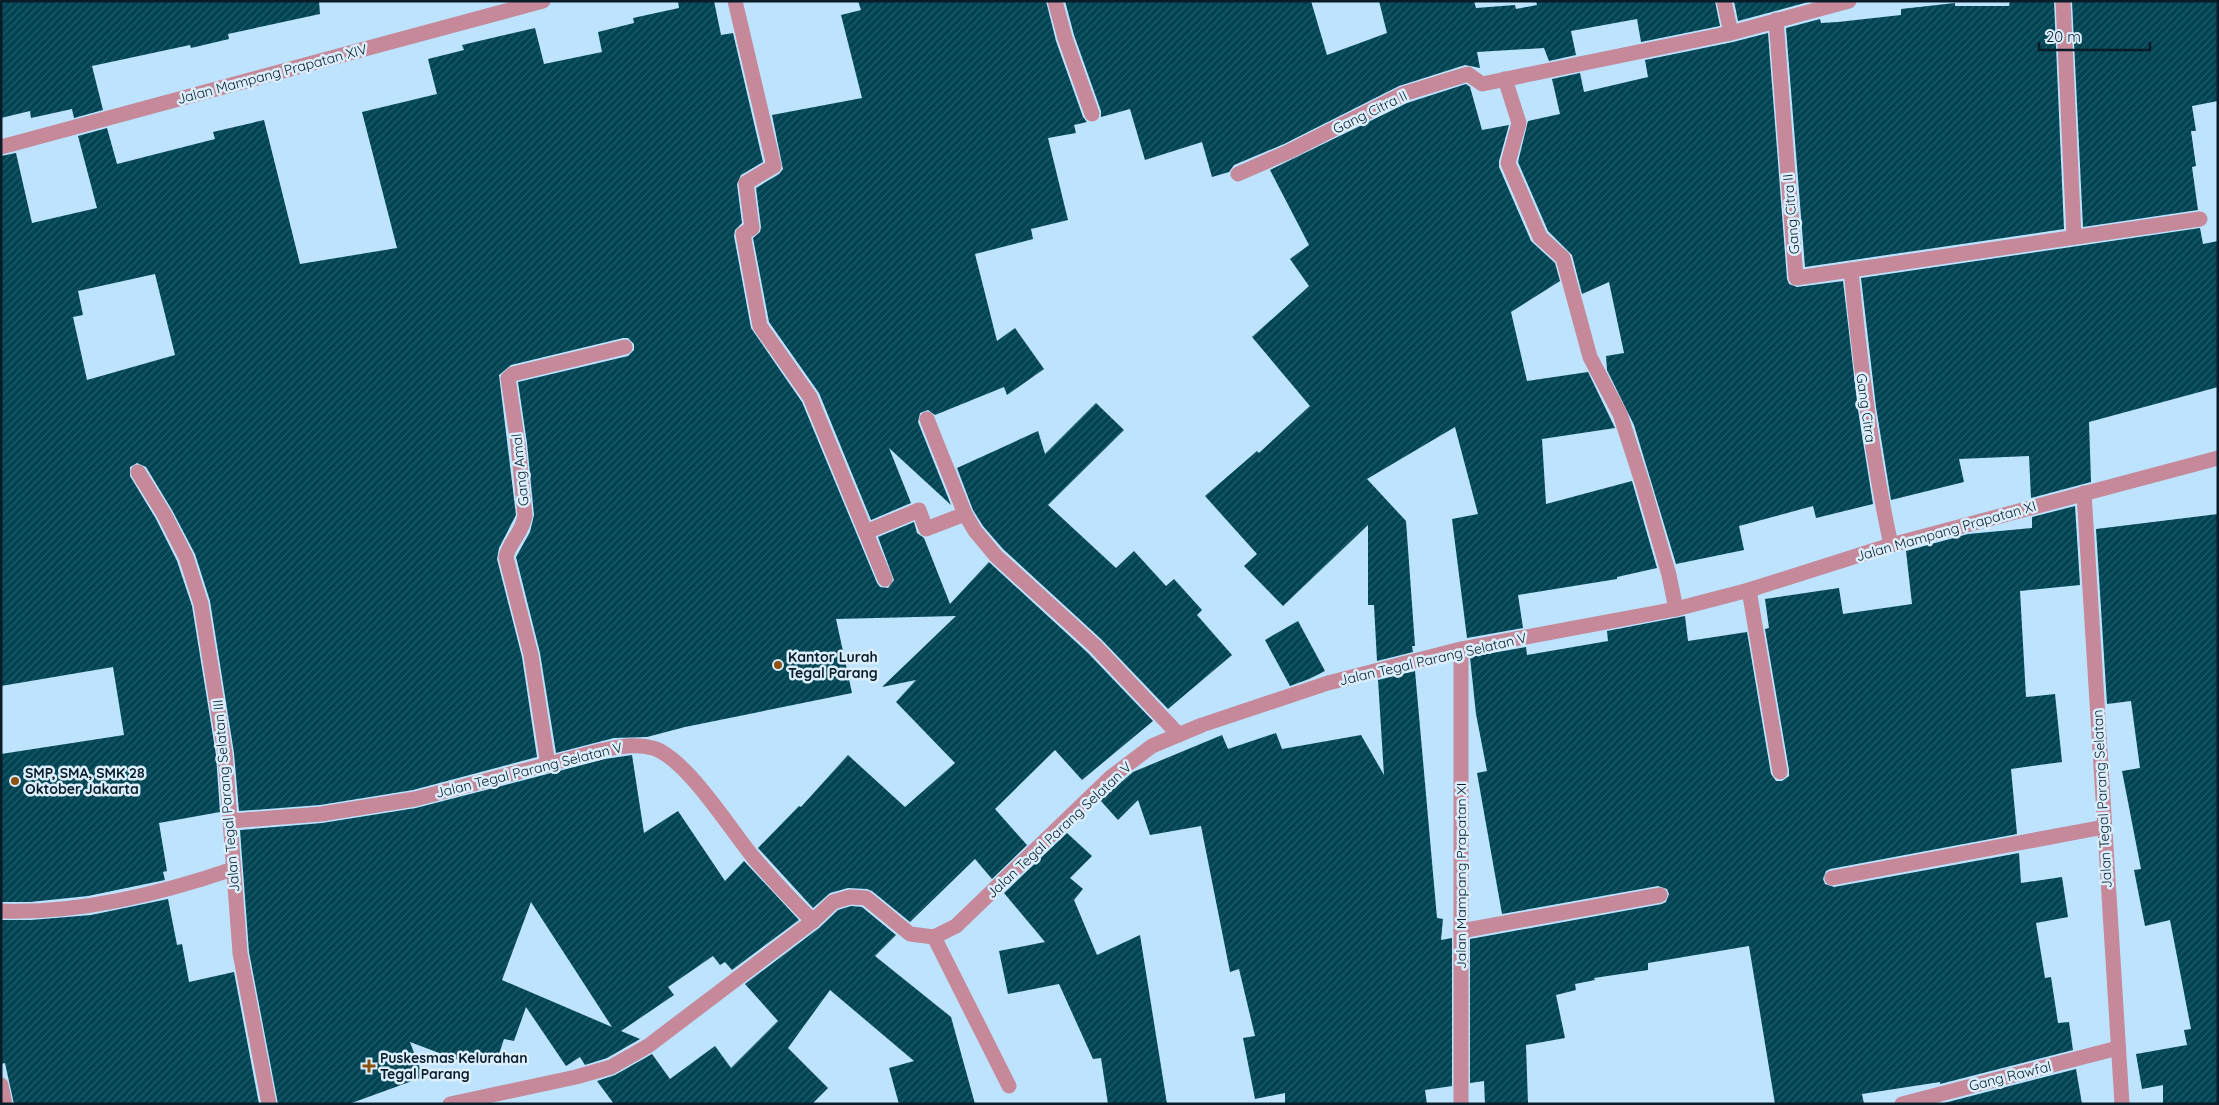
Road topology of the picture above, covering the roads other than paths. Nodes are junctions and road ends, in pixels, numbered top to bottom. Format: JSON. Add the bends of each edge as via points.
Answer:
{"nodes":[{"id":1,"x":543,"y":1,"type":"edge"},
{"id":2,"x":735,"y":1,"type":"edge"},
{"id":3,"x":1055,"y":1,"type":"edge"},
{"id":4,"x":1724,"y":1,"type":"edge"},
{"id":5,"x":1849,"y":1,"type":"edge"},
{"id":6,"x":2063,"y":1,"type":"edge"},
{"id":7,"x":1776,"y":20,"type":"junction"},
{"id":8,"x":1731,"y":33,"type":"junction"},
{"id":9,"x":1505,"y":79,"type":"junction"},
{"id":10,"x":1092,"y":114,"type":"dead end"},
{"id":11,"x":1,"y":147,"type":"edge"},
{"id":12,"x":1238,"y":174,"type":"dead end"},
{"id":13,"x":2200,"y":219,"type":"dead end"},
{"id":14,"x":2074,"y":237,"type":"junction"},
{"id":15,"x":1851,"y":270,"type":"junction"},
{"id":16,"x":624,"y":347,"type":"dead end"},
{"id":17,"x":927,"y":419,"type":"dead end"},
{"id":18,"x":2218,"y":458,"type":"edge"},
{"id":19,"x":138,"y":472,"type":"dead end"},
{"id":20,"x":2084,"y":493,"type":"junction"},
{"id":21,"x":965,"y":514,"type":"junction"},
{"id":22,"x":866,"y":532,"type":"junction"},
{"id":23,"x":1891,"y":545,"type":"junction"},
{"id":24,"x":885,"y":579,"type":"dead end"},
{"id":25,"x":1748,"y":590,"type":"junction"},
{"id":26,"x":1676,"y":609,"type":"junction"},
{"id":27,"x":1461,"y":649,"type":"junction"},
{"id":28,"x":1179,"y":735,"type":"junction"},
{"id":29,"x":548,"y":765,"type":"junction"},
{"id":30,"x":1780,"y":772,"type":"dead end"},
{"id":31,"x":230,"y":821,"type":"junction"},
{"id":32,"x":2104,"y":827,"type":"junction"},
{"id":33,"x":233,"y":869,"type":"junction"},
{"id":34,"x":1832,"y":878,"type":"dead end"},
{"id":35,"x":1660,"y":895,"type":"dead end"},
{"id":36,"x":1,"y":912,"type":"edge"},
{"id":37,"x":813,"y":922,"type":"junction"},
{"id":38,"x":1461,"y":931,"type":"junction"},
{"id":39,"x":934,"y":938,"type":"junction"},
{"id":40,"x":2118,"y":1048,"type":"junction"},
{"id":41,"x":1,"y":1085,"type":"edge"},
{"id":42,"x":1010,"y":1086,"type":"dead end"},
{"id":43,"x":5,"y":1104,"type":"edge"},
{"id":44,"x":269,"y":1104,"type":"edge"},
{"id":45,"x":450,"y":1104,"type":"edge"},
{"id":46,"x":1461,"y":1104,"type":"edge"},
{"id":47,"x":1902,"y":1104,"type":"edge"},
{"id":48,"x":2122,"y":1104,"type":"edge"}],
"edges":[{"from":1,"to":11,"type":"street","name":"Jalan Mampang Prapatan XIV"},
{"from":2,"to":22,"type":"street","via":[[774,166],[746,183],[752,228],[743,234],[760,326],[810,397]]},
{"from":3,"to":10,"type":"street","via":[[1064,38]]},
{"from":4,"to":8,"type":"street"},
{"from":5,"to":7,"type":"street"},
{"from":6,"to":14,"type":"street"},
{"from":7,"to":8,"type":"street","name":"Gang Citra II"},
{"from":7,"to":15,"type":"street","name":"Gang Citra II","via":[[1796,278]]},
{"from":8,"to":9,"type":"street","name":"Gang Citra II"},
{"from":9,"to":12,"type":"street","name":"Gang Citra II","via":[[1482,84],[1468,74],[1403,94]]},
{"from":9,"to":26,"type":"street","via":[[1518,123],[1508,163],[1540,237],[1563,258],[1590,358],[1620,414],[1643,485]]},
{"from":13,"to":14,"type":"street","name":"Gang Citra II"},
{"from":14,"to":15,"type":"street","name":"Gang Citra II"},
{"from":15,"to":23,"type":"street","name":"Gang Citra","via":[[1861,379]]},
{"from":16,"to":29,"type":"street","name":"Gang Amal","via":[[513,374],[508,378],[525,516],[506,557],[531,655]]},
{"from":17,"to":21,"type":"street"},
{"from":18,"to":20,"type":"street","name":"Jalan Mampang Prapatan XI"},
{"from":19,"to":31,"type":"street","name":"Jalan Tegal Parang Selatan III","via":[[186,556],[201,604],[226,754]]},
{"from":20,"to":23,"type":"street","name":"Jalan Mampang Prapatan XI"},
{"from":20,"to":32,"type":"street","name":"Jalan Tegal Parang Selatan"},
{"from":21,"to":22,"type":"street","via":[[926,529],[918,510]]},
{"from":21,"to":28,"type":"street","via":[[974,531],[996,556],[1095,646]]},
{"from":22,"to":24,"type":"street"},
{"from":23,"to":25,"type":"street","name":"Jalan Mampang Prapatan XI"},
{"from":25,"to":26,"type":"street","name":"Jalan Mampang Prapatan XI"},
{"from":25,"to":30,"type":"street"},
{"from":26,"to":27,"type":"street","name":"Jalan Tegal Parang Selatan V"},
{"from":27,"to":28,"type":"street","name":"Jalan Tegal Parang Selatan V","via":[[1328,683]]},
{"from":27,"to":38,"type":"street","name":"Jalan Mampang Prapatan XI"},
{"from":28,"to":39,"type":"street","name":"Jalan Tegal Parang Selatan V","via":[[1152,746],[1111,777],[956,926]]},
{"from":29,"to":31,"type":"street","name":"Jalan Tegal Parang Selatan V","via":[[414,799],[321,814]]},
{"from":29,"to":37,"type":"street","name":"Jalan Tegal Parang Selatan V","via":[[630,745],[654,748],[693,780],[752,855]]},
{"from":31,"to":33,"type":"street","name":"Jalan Tegal Parang Selatan III"},
{"from":32,"to":34,"type":"street"},
{"from":32,"to":40,"type":"street","name":"Jalan Tegal Parang Selatan"},
{"from":33,"to":36,"type":"street","via":[[178,888],[123,899],[60,909]]},
{"from":33,"to":44,"type":"street","name":"Jalan Tegal Parang Selatan III","via":[[240,953]]},
{"from":35,"to":38,"type":"street"},
{"from":37,"to":39,"type":"street","via":[[833,902],[850,897],[866,898],[910,934]]},
{"from":37,"to":45,"type":"street","via":[[648,1046],[611,1067]]},
{"from":38,"to":46,"type":"street","name":"Jalan Mampang Prapatan XI"},
{"from":39,"to":42,"type":"street"},
{"from":40,"to":47,"type":"street","name":"Gang Rawfal"},
{"from":40,"to":48,"type":"street","name":"Jalan Tegal Parang Selatan"},
{"from":41,"to":43,"type":"street"}]}
